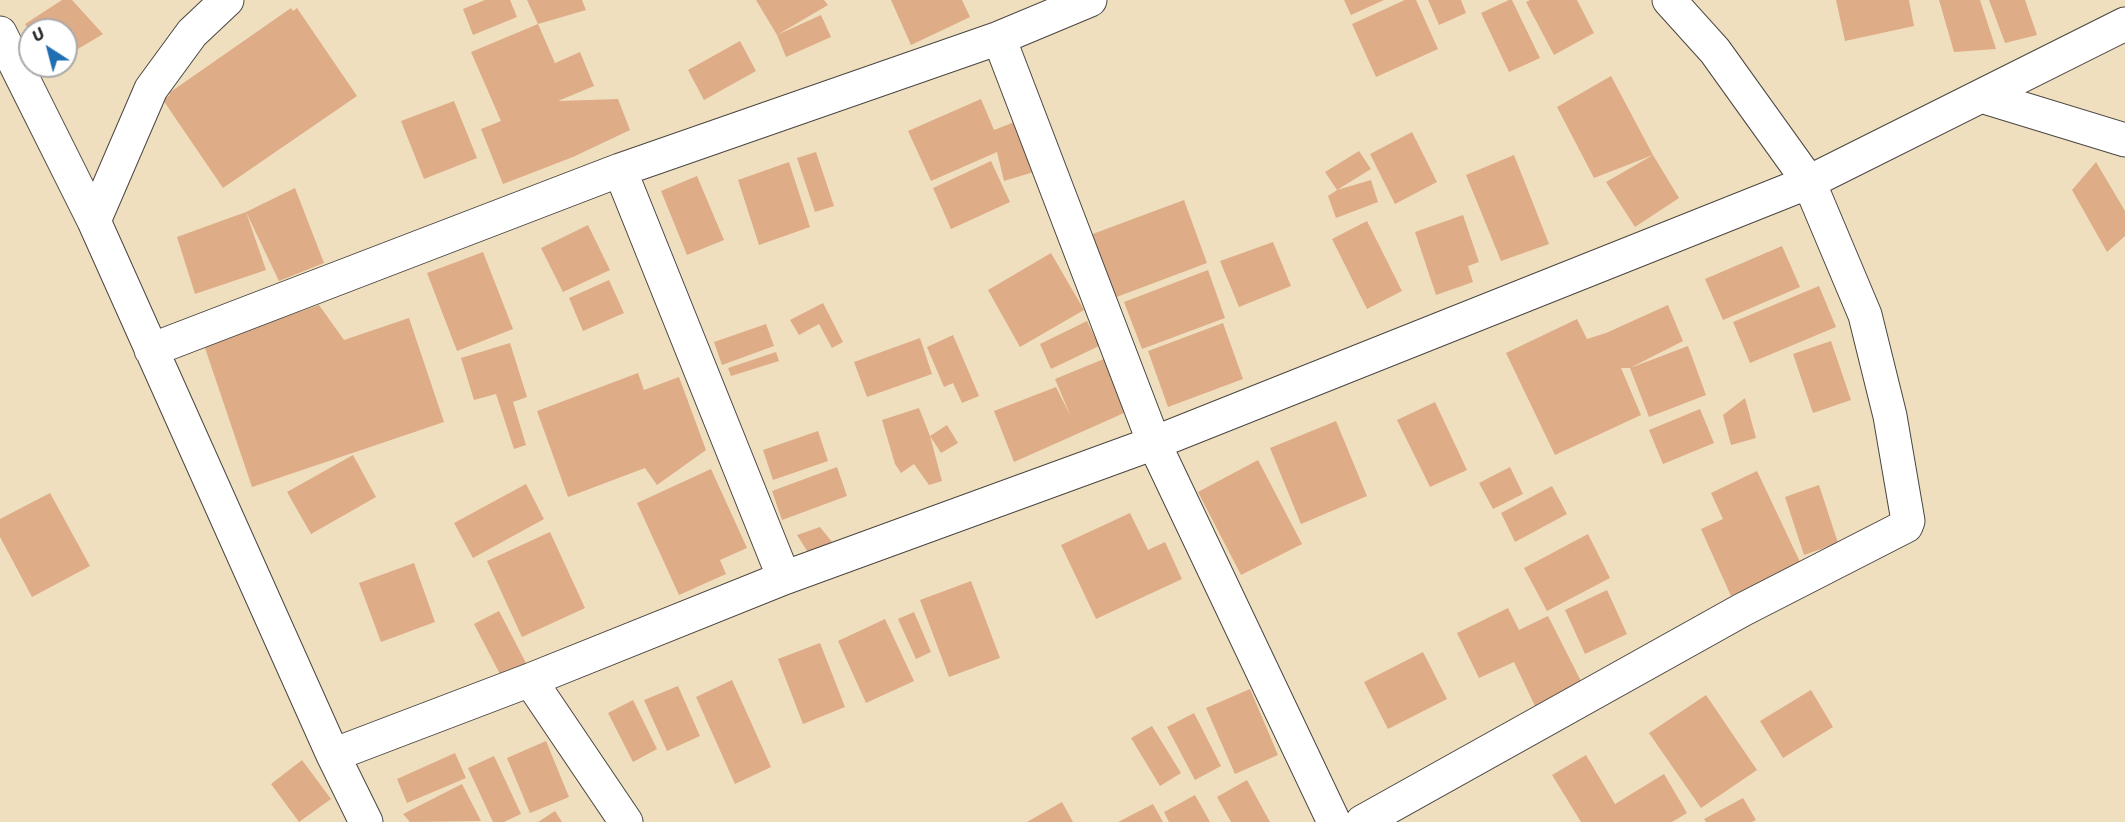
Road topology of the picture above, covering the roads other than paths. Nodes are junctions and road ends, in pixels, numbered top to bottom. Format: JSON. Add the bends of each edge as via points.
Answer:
{"nodes":[{"id":1,"x":227,"y":0,"type":"edge"},
{"id":2,"x":1090,"y":0,"type":"edge"},
{"id":3,"x":1669,"y":0,"type":"edge"},
{"id":4,"x":2125,"y":24,"type":"edge"},
{"id":5,"x":0,"y":33,"type":"edge"},
{"id":6,"x":999,"y":38,"type":"junction"},
{"id":7,"x":1981,"y":96,"type":"junction"},
{"id":8,"x":2125,"y":140,"type":"edge"},
{"id":9,"x":620,"y":170,"type":"junction"},
{"id":10,"x":1809,"y":182,"type":"junction"},
{"id":11,"x":94,"y":221,"type":"junction"},
{"id":12,"x":151,"y":350,"type":"junction"},
{"id":13,"x":1154,"y":443,"type":"junction"},
{"id":14,"x":784,"y":578,"type":"junction"},
{"id":15,"x":530,"y":680,"type":"junction"},
{"id":16,"x":333,"y":755,"type":"junction"},
{"id":17,"x":366,"y":822,"type":"edge"},
{"id":18,"x":626,"y":822,"type":"edge"},
{"id":19,"x":1334,"y":822,"type":"edge"},
{"id":20,"x":1362,"y":822,"type":"edge"}],
"edges":[{"from":1,"to":11,"type":"street","via":[[192,33],[151,89]]},
{"from":2,"to":6,"type":"street"},
{"from":3,"to":10,"type":"street","via":[[1714,51]]},
{"from":4,"to":7,"type":"street"},
{"from":5,"to":11,"type":"street"},
{"from":6,"to":9,"type":"street"},
{"from":6,"to":13,"type":"street"},
{"from":7,"to":8,"type":"street"},
{"from":7,"to":10,"type":"street"},
{"from":9,"to":12,"type":"street"},
{"from":9,"to":14,"type":"street"},
{"from":10,"to":13,"type":"street"},
{"from":10,"to":20,"type":"street","via":[[1865,315],[1890,416],[1906,526],[1742,610]]},
{"from":11,"to":12,"type":"street"},
{"from":12,"to":16,"type":"street"},
{"from":13,"to":14,"type":"street"},
{"from":13,"to":19,"type":"street"},
{"from":14,"to":15,"type":"street"},
{"from":15,"to":16,"type":"street"},
{"from":15,"to":18,"type":"street"},
{"from":16,"to":17,"type":"street"}]}
